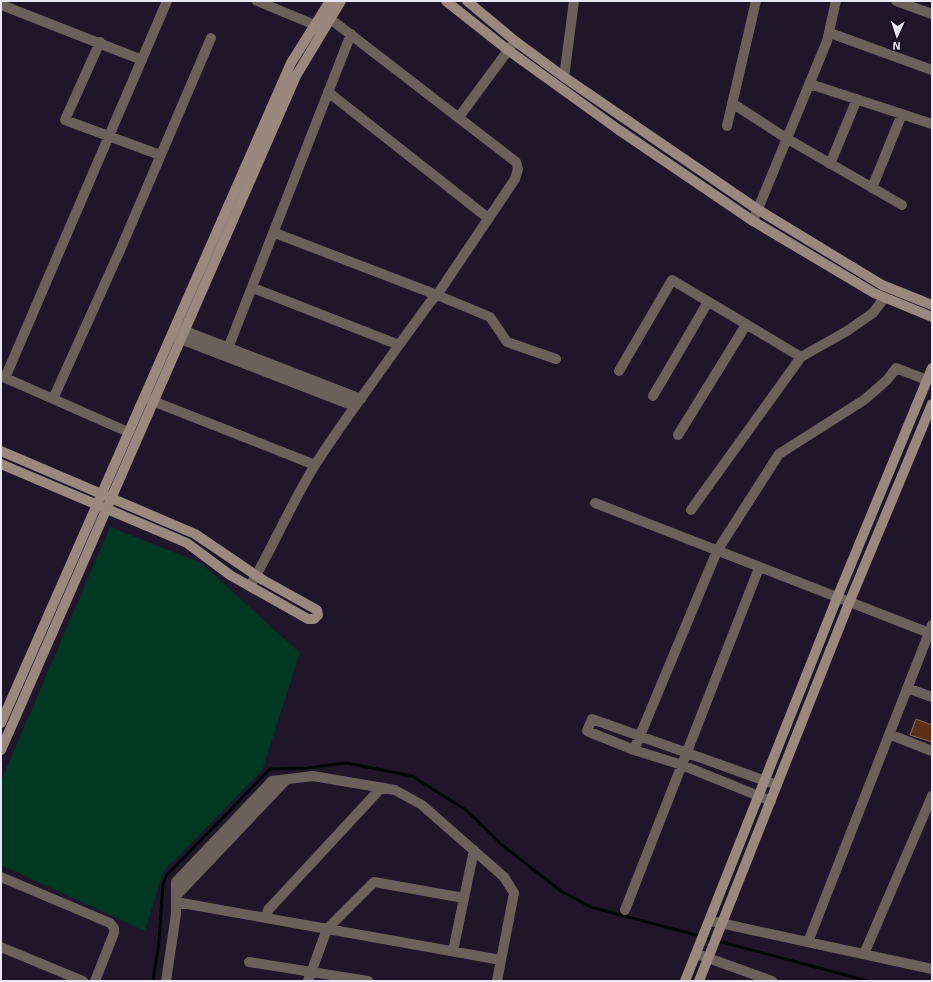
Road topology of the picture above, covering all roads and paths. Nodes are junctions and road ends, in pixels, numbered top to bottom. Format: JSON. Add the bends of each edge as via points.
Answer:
{"nodes":[{"id":1,"x":167,"y":1,"type":"edge"},
{"id":2,"x":257,"y":1,"type":"edge"},
{"id":3,"x":330,"y":1,"type":"edge"},
{"id":4,"x":341,"y":1,"type":"edge"},
{"id":5,"x":446,"y":1,"type":"edge"},
{"id":6,"x":467,"y":1,"type":"edge"},
{"id":7,"x":574,"y":1,"type":"edge"},
{"id":8,"x":756,"y":1,"type":"edge"},
{"id":9,"x":836,"y":1,"type":"edge"},
{"id":10,"x":896,"y":1,"type":"edge"},
{"id":11,"x":3,"y":6,"type":"edge"},
{"id":12,"x":932,"y":14,"type":"edge"},
{"id":13,"x":326,"y":16,"type":"junction"},
{"id":14,"x":315,"y":25,"type":"junction"},
{"id":15,"x":830,"y":33,"type":"junction"},
{"id":16,"x":351,"y":34,"type":"junction"},
{"id":17,"x":211,"y":38,"type":"dead end"},
{"id":18,"x":515,"y":41,"type":"junction"},
{"id":19,"x":100,"y":42,"type":"junction"},
{"id":20,"x":508,"y":50,"type":"junction"},
{"id":21,"x":142,"y":60,"type":"junction"},
{"id":22,"x":932,"y":70,"type":"edge"},
{"id":23,"x":564,"y":76,"type":"junction"},
{"id":24,"x":810,"y":84,"type":"junction"},
{"id":25,"x":328,"y":92,"type":"junction"},
{"id":26,"x":857,"y":99,"type":"junction"},
{"id":27,"x":732,"y":104,"type":"junction"},
{"id":28,"x":902,"y":114,"type":"junction"},
{"id":29,"x":459,"y":117,"type":"junction"},
{"id":30,"x":626,"y":120,"type":"junction"},
{"id":31,"x":932,"y":124,"type":"edge"},
{"id":32,"x":727,"y":126,"type":"dead end"},
{"id":33,"x":619,"y":130,"type":"junction"},
{"id":34,"x":109,"y":136,"type":"junction"},
{"id":35,"x":786,"y":138,"type":"junction"},
{"id":36,"x":160,"y":156,"type":"junction"},
{"id":37,"x":830,"y":164,"type":"junction"},
{"id":38,"x":872,"y":188,"type":"junction"},
{"id":39,"x":902,"y":205,"type":"dead end"},
{"id":40,"x":757,"y":209,"type":"junction"},
{"id":41,"x":488,"y":218,"type":"junction"},
{"id":42,"x":752,"y":221,"type":"junction"},
{"id":43,"x":275,"y":233,"type":"junction"},
{"id":44,"x":253,"y":288,"type":"junction"},
{"id":45,"x":437,"y":295,"type":"junction"},
{"id":46,"x":884,"y":298,"type":"junction"},
{"id":47,"x":708,"y":302,"type":"junction"},
{"id":48,"x":932,"y":305,"type":"edge"},
{"id":49,"x":932,"y":317,"type":"edge"},
{"id":50,"x":746,"y":325,"type":"junction"},
{"id":51,"x":177,"y":333,"type":"junction"},
{"id":52,"x":399,"y":345,"type":"junction"},
{"id":53,"x":227,"y":352,"type":"junction"},
{"id":54,"x":801,"y":357,"type":"junction"},
{"id":55,"x":556,"y":359,"type":"dead end"},
{"id":56,"x":932,"y":368,"type":"edge"},
{"id":57,"x":619,"y":371,"type":"dead end"},
{"id":58,"x":3,"y":377,"type":"edge"},
{"id":59,"x":927,"y":380,"type":"junction"},
{"id":60,"x":653,"y":396,"type":"dead end"},
{"id":61,"x":53,"y":399,"type":"junction"},
{"id":62,"x":148,"y":399,"type":"junction"},
{"id":63,"x":358,"y":402,"type":"junction"},
{"id":64,"x":916,"y":405,"type":"junction"},
{"id":65,"x":931,"y":408,"type":"edge"},
{"id":66,"x":128,"y":432,"type":"junction"},
{"id":67,"x":678,"y":435,"type":"dead end"},
{"id":68,"x":1,"y":451,"type":"edge"},
{"id":69,"x":1,"y":464,"type":"edge"},
{"id":70,"x":315,"y":465,"type":"junction"},
{"id":71,"x":101,"y":494,"type":"junction"},
{"id":72,"x":111,"y":498,"type":"junction"},
{"id":73,"x":595,"y":503,"type":"dead end"},
{"id":74,"x":96,"y":504,"type":"junction"},
{"id":75,"x":106,"y":508,"type":"junction"},
{"id":76,"x":691,"y":510,"type":"dead end"},
{"id":77,"x":717,"y":551,"type":"junction"},
{"id":78,"x":759,"y":568,"type":"junction"},
{"id":79,"x":256,"y":575,"type":"junction"},
{"id":80,"x":250,"y":586,"type":"junction"},
{"id":81,"x":837,"y":598,"type":"junction"},
{"id":82,"x":849,"y":603,"type":"junction"},
{"id":83,"x":931,"y":631,"type":"edge"},
{"id":84,"x":908,"y":688,"type":"junction"},
{"id":85,"x":932,"y":697,"type":"edge"},
{"id":86,"x":1,"y":723,"type":"edge"},
{"id":87,"x":889,"y":734,"type":"junction"},
{"id":88,"x":639,"y":736,"type":"junction"},
{"id":89,"x":1,"y":750,"type":"edge"},
{"id":90,"x":634,"y":750,"type":"junction"},
{"id":91,"x":932,"y":751,"type":"edge"},
{"id":92,"x":686,"y":753,"type":"junction"},
{"id":93,"x":682,"y":765,"type":"junction"},
{"id":94,"x":765,"y":781,"type":"junction"},
{"id":95,"x":777,"y":785,"type":"junction"},
{"id":96,"x":381,"y":788,"type":"junction"},
{"id":97,"x":760,"y":796,"type":"junction"},
{"id":98,"x":932,"y":796,"type":"edge"},
{"id":99,"x":771,"y":800,"type":"junction"},
{"id":100,"x":474,"y":850,"type":"junction"},
{"id":101,"x":1,"y":877,"type":"edge"},
{"id":102,"x":464,"y":898,"type":"junction"},
{"id":103,"x":176,"y":899,"type":"junction"},
{"id":104,"x":625,"y":910,"type":"dead end"},
{"id":105,"x":266,"y":918,"type":"junction"},
{"id":106,"x":711,"y":921,"type":"junction"},
{"id":107,"x":722,"y":923,"type":"junction"},
{"id":108,"x":328,"y":929,"type":"junction"},
{"id":109,"x":808,"y":942,"type":"junction"},
{"id":110,"x":1,"y":947,"type":"edge"},
{"id":111,"x":453,"y":951,"type":"junction"},
{"id":112,"x":697,"y":954,"type":"junction"},
{"id":113,"x":864,"y":954,"type":"junction"},
{"id":114,"x":708,"y":958,"type":"junction"},
{"id":115,"x":501,"y":960,"type":"junction"},
{"id":116,"x":249,"y":962,"type":"dead end"},
{"id":117,"x":931,"y":965,"type":"edge"},
{"id":118,"x":309,"y":976,"type":"edge"},
{"id":119,"x":83,"y":981,"type":"edge"},
{"id":120,"x":95,"y":981,"type":"edge"},
{"id":121,"x":166,"y":981,"type":"edge"},
{"id":122,"x":362,"y":981,"type":"edge"},
{"id":123,"x":497,"y":981,"type":"edge"},
{"id":124,"x":685,"y":981,"type":"edge"},
{"id":125,"x":699,"y":981,"type":"edge"},
{"id":126,"x":772,"y":981,"type":"edge"}],
"edges":[{"from":1,"to":21,"type":"street"},
{"from":2,"to":14,"type":"street"},
{"from":3,"to":13,"type":"street"},
{"from":4,"to":13,"type":"street"},
{"from":5,"to":20,"type":"street"},
{"from":6,"to":18,"type":"street"},
{"from":7,"to":23,"type":"street"},
{"from":8,"to":27,"type":"street"},
{"from":9,"to":15,"type":"street"},
{"from":10,"to":12,"type":"street"},
{"from":11,"to":19,"type":"street"},
{"from":13,"to":14,"type":"street"},
{"from":13,"to":16,"type":"street"},
{"from":13,"to":51,"type":"street"},
{"from":14,"to":51,"type":"street","via":[[291,63]]},
{"from":15,"to":22,"type":"street"},
{"from":15,"to":24,"type":"street"},
{"from":16,"to":25,"type":"street"},
{"from":16,"to":29,"type":"street"},
{"from":17,"to":36,"type":"street"},
{"from":18,"to":20,"type":"street"},
{"from":18,"to":23,"type":"street"},
{"from":19,"to":21,"type":"street"},
{"from":19,"to":34,"type":"street","via":[[65,120]]},
{"from":20,"to":29,"type":"street"},
{"from":20,"to":33,"type":"street"},
{"from":21,"to":34,"type":"street"},
{"from":23,"to":30,"type":"street"},
{"from":24,"to":26,"type":"street"},
{"from":24,"to":35,"type":"street"},
{"from":25,"to":41,"type":"street"},
{"from":25,"to":43,"type":"street"},
{"from":26,"to":28,"type":"street"},
{"from":26,"to":37,"type":"street"},
{"from":27,"to":32,"type":"street"},
{"from":27,"to":35,"type":"street"},
{"from":28,"to":31,"type":"street"},
{"from":28,"to":38,"type":"street"},
{"from":29,"to":41,"type":"street","via":[[516,162],[516,179]]},
{"from":30,"to":33,"type":"street"},
{"from":30,"to":40,"type":"street"},
{"from":33,"to":42,"type":"street"},
{"from":34,"to":36,"type":"street"},
{"from":34,"to":58,"type":"street"},
{"from":35,"to":37,"type":"street"},
{"from":35,"to":40,"type":"street"},
{"from":36,"to":61,"type":"street"},
{"from":37,"to":38,"type":"street"},
{"from":38,"to":39,"type":"street"},
{"from":40,"to":42,"type":"street"},
{"from":40,"to":48,"type":"street","via":[[882,285]]},
{"from":41,"to":45,"type":"street"},
{"from":42,"to":46,"type":"street"},
{"from":43,"to":44,"type":"street"},
{"from":43,"to":45,"type":"street"},
{"from":44,"to":52,"type":"street"},
{"from":44,"to":53,"type":"street"},
{"from":45,"to":52,"type":"street"},
{"from":45,"to":55,"type":"street","via":[[490,317],[507,342]]},
{"from":46,"to":49,"type":"street"},
{"from":46,"to":54,"type":"street","via":[[874,313]]},
{"from":47,"to":50,"type":"street"},
{"from":47,"to":57,"type":"street","via":[[672,280]]},
{"from":47,"to":60,"type":"street"},
{"from":50,"to":54,"type":"street"},
{"from":50,"to":67,"type":"street"},
{"from":51,"to":53,"type":"street"},
{"from":51,"to":62,"type":"street"},
{"from":52,"to":63,"type":"street"},
{"from":53,"to":63,"type":"street"},
{"from":54,"to":76,"type":"street"},
{"from":56,"to":59,"type":"street"},
{"from":58,"to":61,"type":"street"},
{"from":59,"to":64,"type":"street"},
{"from":59,"to":77,"type":"street","via":[[896,368],[887,380],[864,400],[779,454]]},
{"from":61,"to":66,"type":"street"},
{"from":62,"to":66,"type":"street"},
{"from":62,"to":70,"type":"street"},
{"from":62,"to":72,"type":"street"},
{"from":63,"to":70,"type":"street"},
{"from":64,"to":65,"type":"street"},
{"from":64,"to":81,"type":"street"},
{"from":65,"to":82,"type":"street"},
{"from":66,"to":71,"type":"street"},
{"from":68,"to":71,"type":"street"},
{"from":69,"to":74,"type":"street"},
{"from":70,"to":79,"type":"street"},
{"from":71,"to":72,"type":"street"},
{"from":71,"to":74,"type":"street"},
{"from":72,"to":75,"type":"street"},
{"from":72,"to":79,"type":"street","via":[[195,534]]},
{"from":73,"to":77,"type":"street"},
{"from":74,"to":75,"type":"street"},
{"from":74,"to":86,"type":"street"},
{"from":75,"to":80,"type":"street","via":[[194,547],[230,575]]},
{"from":75,"to":89,"type":"street"},
{"from":77,"to":78,"type":"street"},
{"from":77,"to":88,"type":"street"},
{"from":78,"to":81,"type":"street"},
{"from":78,"to":92,"type":"street"},
{"from":79,"to":80,"type":"street"},
{"from":79,"to":80,"type":"street","via":[[317,610],[318,615],[314,619],[308,619]]},
{"from":81,"to":82,"type":"street"},
{"from":81,"to":94,"type":"street"},
{"from":82,"to":83,"type":"street"},
{"from":82,"to":95,"type":"street"},
{"from":83,"to":84,"type":"street"},
{"from":84,"to":85,"type":"street"},
{"from":84,"to":87,"type":"street"},
{"from":87,"to":91,"type":"street"},
{"from":87,"to":109,"type":"street"},
{"from":88,"to":90,"type":"street"},
{"from":88,"to":90,"type":"street","via":[[592,719],[588,731]]},
{"from":88,"to":92,"type":"street"},
{"from":90,"to":93,"type":"street"},
{"from":92,"to":93,"type":"street"},
{"from":92,"to":94,"type":"street"},
{"from":93,"to":97,"type":"street"},
{"from":93,"to":104,"type":"street"},
{"from":94,"to":95,"type":"street"},
{"from":94,"to":97,"type":"street"},
{"from":95,"to":99,"type":"street"},
{"from":96,"to":100,"type":"street","via":[[395,790],[422,805]]},
{"from":96,"to":103,"type":"street","via":[[313,776],[286,780]]},
{"from":96,"to":105,"type":"street","via":[[268,910]]},
{"from":97,"to":99,"type":"street"},
{"from":97,"to":106,"type":"street"},
{"from":98,"to":113,"type":"street"},
{"from":99,"to":107,"type":"street"},
{"from":100,"to":102,"type":"street"},
{"from":100,"to":115,"type":"street","via":[[504,876],[514,893]]},
{"from":101,"to":120,"type":"street","via":[[110,923],[114,933]]},
{"from":102,"to":108,"type":"street","via":[[374,882]]},
{"from":102,"to":111,"type":"street"},
{"from":103,"to":105,"type":"street"},
{"from":103,"to":121,"type":"street"},
{"from":105,"to":108,"type":"street"},
{"from":106,"to":107,"type":"street"},
{"from":106,"to":112,"type":"street"},
{"from":107,"to":109,"type":"street"},
{"from":107,"to":114,"type":"street"},
{"from":108,"to":111,"type":"street"},
{"from":108,"to":118,"type":"street"},
{"from":109,"to":113,"type":"street"},
{"from":110,"to":119,"type":"street"},
{"from":111,"to":115,"type":"street"},
{"from":112,"to":114,"type":"street"},
{"from":112,"to":124,"type":"street"},
{"from":113,"to":117,"type":"street"},
{"from":114,"to":125,"type":"street"},
{"from":114,"to":126,"type":"street"},
{"from":115,"to":123,"type":"street"},
{"from":116,"to":118,"type":"street"},
{"from":118,"to":122,"type":"street"}]}
